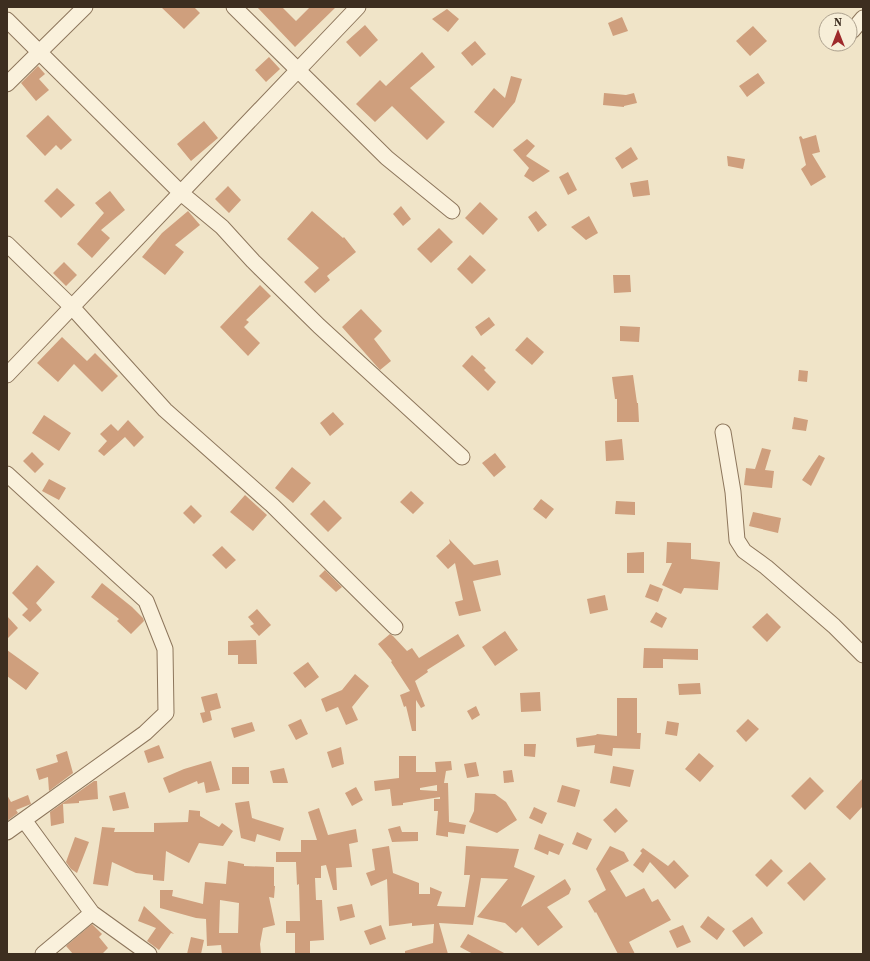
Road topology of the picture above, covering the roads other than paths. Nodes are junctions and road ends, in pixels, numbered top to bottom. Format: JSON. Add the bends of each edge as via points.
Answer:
{"nodes":[{"id":1,"x":84,"y":7,"type":"edge"},
{"id":2,"x":234,"y":7,"type":"edge"},
{"id":3,"x":358,"y":7,"type":"edge"},
{"id":4,"x":7,"y":20,"type":"edge"},
{"id":5,"x":39,"y":51,"type":"junction"},
{"id":6,"x":298,"y":70,"type":"junction"},
{"id":7,"x":7,"y":84,"type":"edge"},
{"id":8,"x":181,"y":193,"type":"junction"},
{"id":9,"x":452,"y":211,"type":"dead end"},
{"id":10,"x":7,"y":244,"type":"edge"},
{"id":11,"x":72,"y":307,"type":"junction"},
{"id":12,"x":7,"y":375,"type":"edge"},
{"id":13,"x":722,"y":432,"type":"dead end"},
{"id":14,"x":462,"y":457,"type":"dead end"},
{"id":15,"x":7,"y":474,"type":"edge"},
{"id":16,"x":395,"y":627,"type":"dead end"},
{"id":17,"x":863,"y":655,"type":"edge"},
{"id":18,"x":24,"y":820,"type":"junction"},
{"id":19,"x":7,"y":832,"type":"edge"},
{"id":20,"x":92,"y":913,"type":"junction"},
{"id":21,"x":43,"y":954,"type":"edge"},
{"id":22,"x":149,"y":954,"type":"edge"}],
"edges":[{"from":1,"to":5,"type":"street"},
{"from":2,"to":6,"type":"street"},
{"from":3,"to":6,"type":"street"},
{"from":4,"to":5,"type":"street"},
{"from":5,"to":7,"type":"street"},
{"from":5,"to":8,"type":"street"},
{"from":6,"to":8,"type":"street"},
{"from":6,"to":9,"type":"street","via":[[387,158]]},
{"from":8,"to":11,"type":"street"},
{"from":8,"to":14,"type":"street","via":[[222,227],[319,326]]},
{"from":10,"to":11,"type":"street"},
{"from":11,"to":12,"type":"street"},
{"from":11,"to":16,"type":"street","via":[[164,410],[272,505]]},
{"from":13,"to":17,"type":"street","via":[[733,492],[737,540],[744,551],[834,626]]},
{"from":15,"to":18,"type":"street","via":[[146,601],[165,649],[166,713],[145,733]]},
{"from":18,"to":19,"type":"street"},
{"from":18,"to":20,"type":"street"},
{"from":20,"to":21,"type":"street"},
{"from":20,"to":22,"type":"street"}]}
